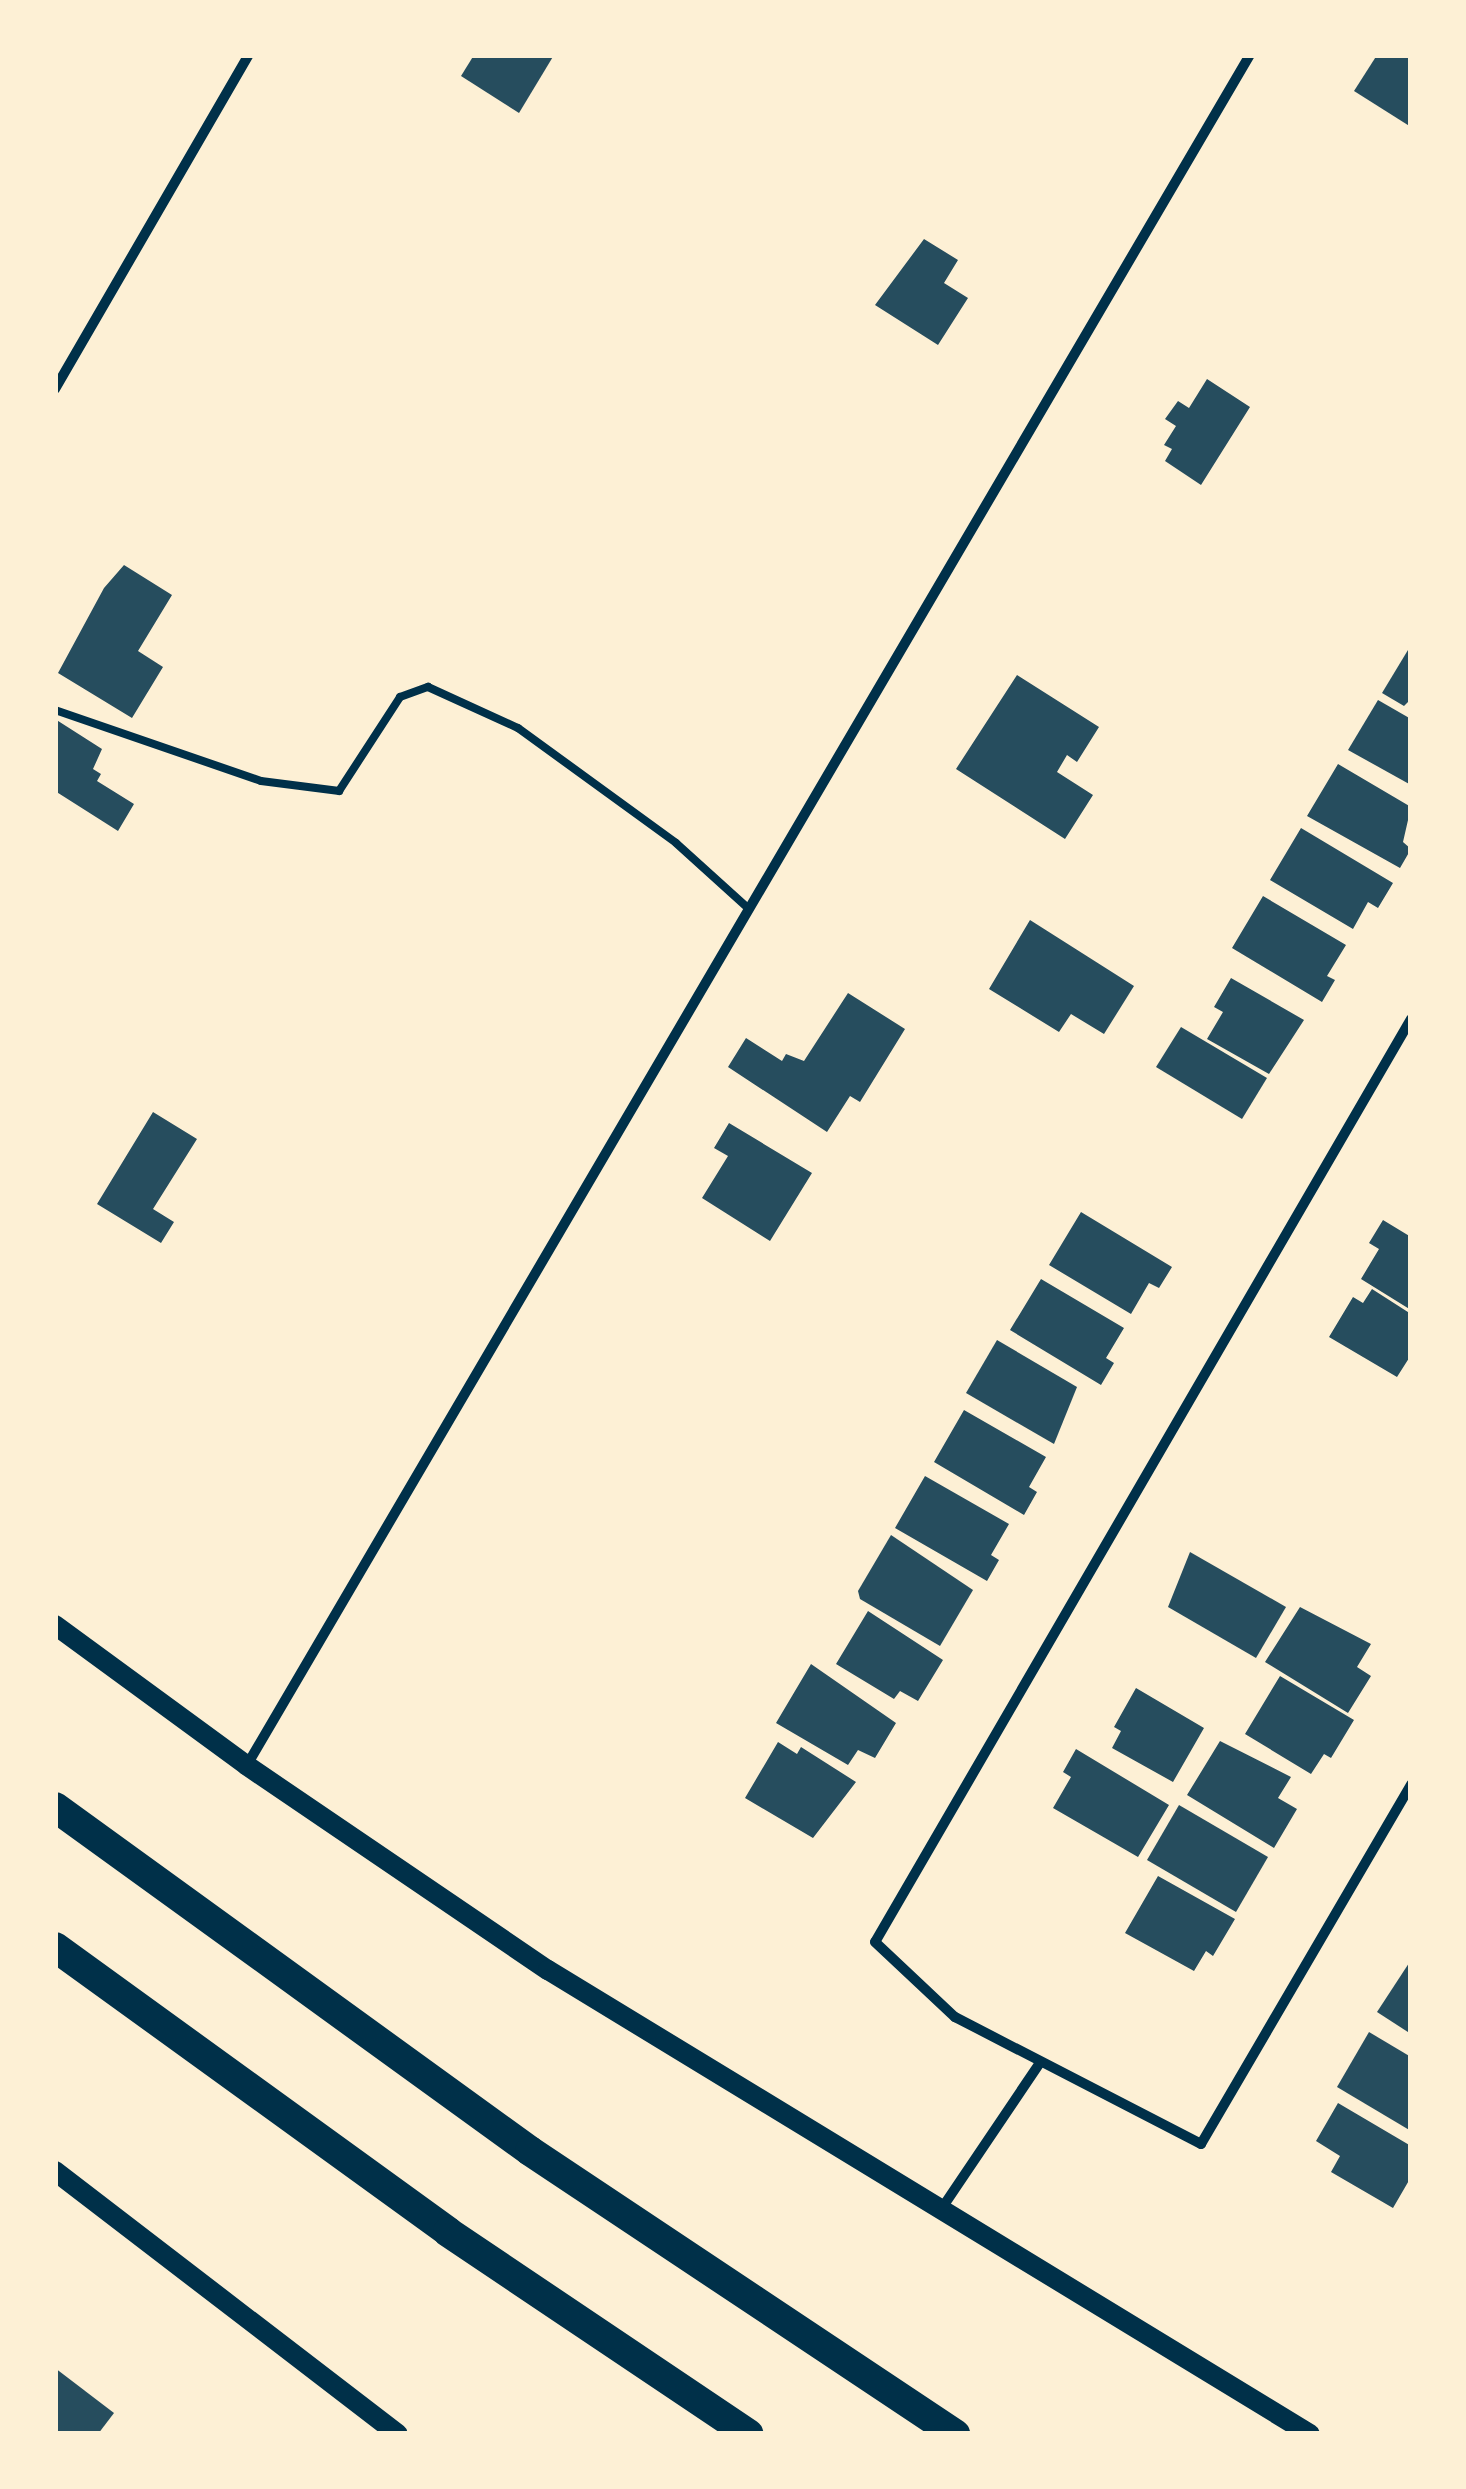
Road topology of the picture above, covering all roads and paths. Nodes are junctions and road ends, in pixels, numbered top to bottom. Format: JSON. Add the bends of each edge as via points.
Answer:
{"nodes":[{"id":1,"x":249,"y":55,"type":"edge"},
{"id":2,"x":1250,"y":55,"type":"edge"},
{"id":3,"x":55,"y":389,"type":"edge"},
{"id":4,"x":55,"y":710,"type":"edge"},
{"id":5,"x":749,"y":908,"type":"junction"},
{"id":6,"x":1411,"y":1019,"type":"edge"},
{"id":7,"x":55,"y":1625,"type":"edge"},
{"id":8,"x":246,"y":1766,"type":"junction"},
{"id":9,"x":1411,"y":1784,"type":"edge"},
{"id":10,"x":55,"y":1807,"type":"edge"},
{"id":11,"x":55,"y":1948,"type":"edge"},
{"id":12,"x":1039,"y":2064,"type":"junction"},
{"id":13,"x":55,"y":2172,"type":"edge"},
{"id":14,"x":942,"y":2208,"type":"junction"},
{"id":15,"x":398,"y":2434,"type":"edge"},
{"id":16,"x":749,"y":2434,"type":"edge"},
{"id":17,"x":955,"y":2434,"type":"edge"},
{"id":18,"x":1310,"y":2434,"type":"edge"}],
"edges":[{"from":1,"to":3,"type":"street"},
{"from":2,"to":5,"type":"street"},
{"from":4,"to":5,"type":"lane","via":[[261,780],[339,791],[400,698],[428,687],[518,728],[676,843]]},
{"from":5,"to":8,"type":"street"},
{"from":6,"to":12,"type":"street","via":[[875,1942],[955,2017]]},
{"from":7,"to":8,"type":"main road"},
{"from":8,"to":14,"type":"main road","via":[[548,1970]]},
{"from":9,"to":12,"type":"street","via":[[1202,2144]]},
{"from":10,"to":17,"type":"highway","via":[[530,2151]]},
{"from":11,"to":16,"type":"highway","via":[[448,2232]]},
{"from":12,"to":14,"type":"street"},
{"from":13,"to":15,"type":"main road"},
{"from":14,"to":18,"type":"main road"}]}
